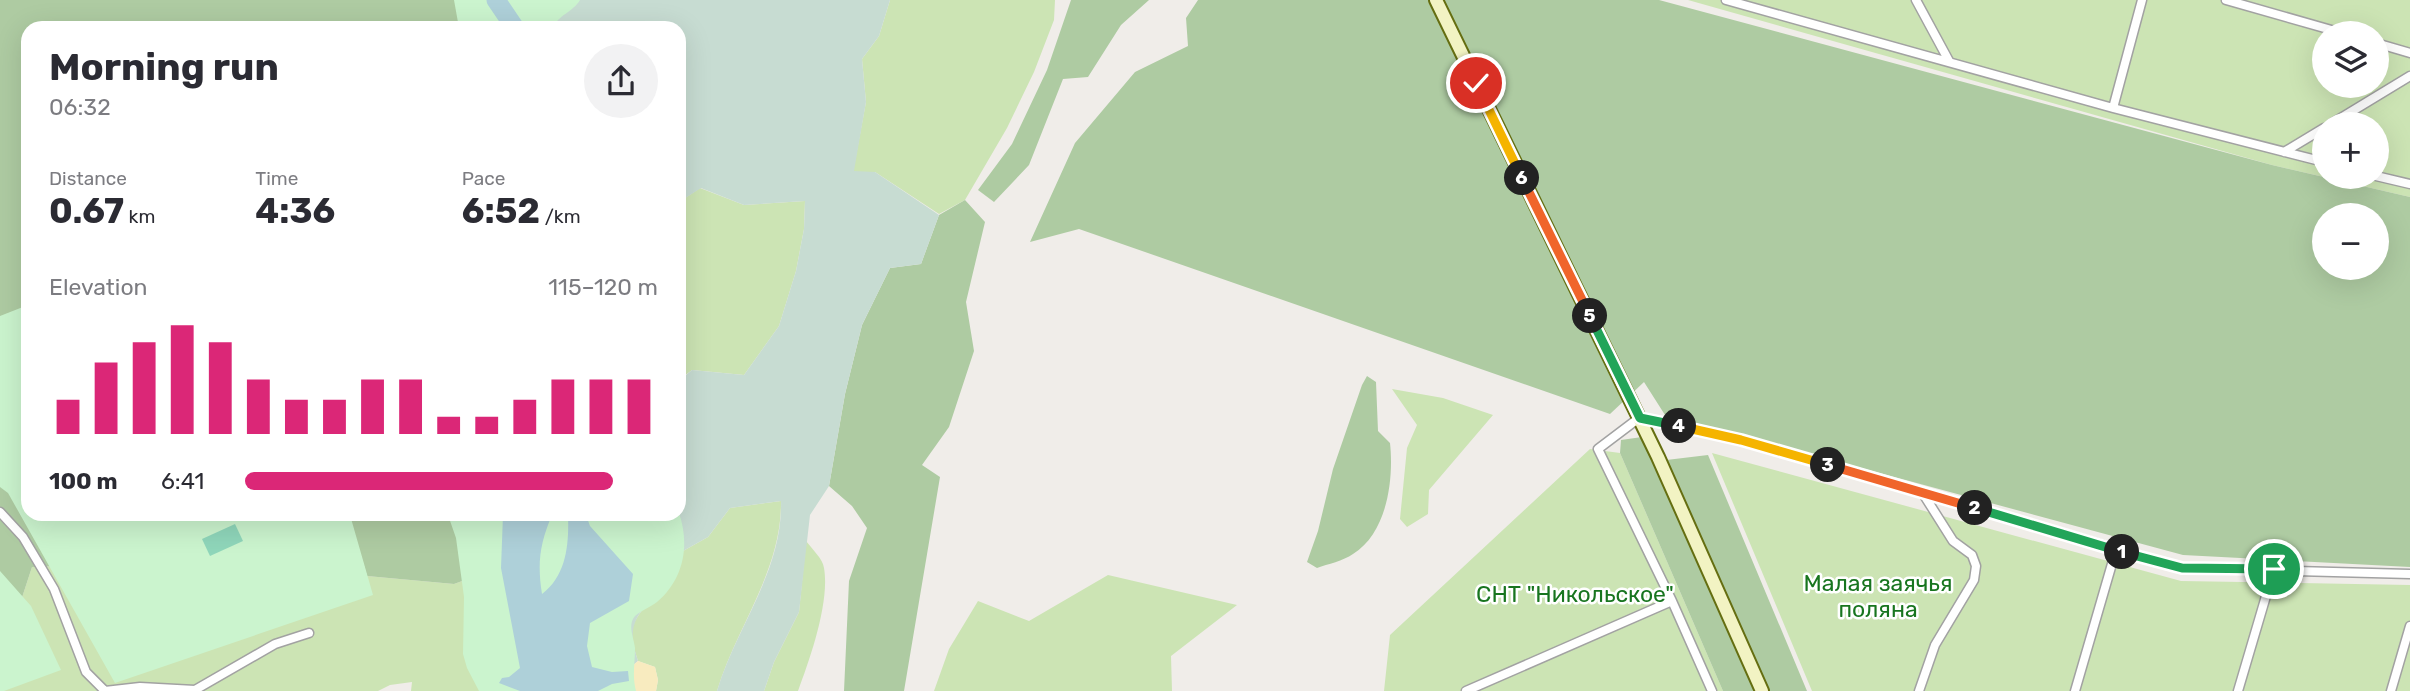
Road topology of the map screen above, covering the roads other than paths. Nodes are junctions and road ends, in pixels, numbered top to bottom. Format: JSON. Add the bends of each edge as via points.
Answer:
{"nodes":[{"id":1,"x":1436,"y":0,"type":"edge"},
{"id":2,"x":1726,"y":0,"type":"edge"},
{"id":3,"x":1916,"y":0,"type":"edge"},
{"id":4,"x":2142,"y":0,"type":"edge"},
{"id":5,"x":2226,"y":0,"type":"edge"},
{"id":6,"x":2312,"y":24,"type":"edge"},
{"id":7,"x":2389,"y":47,"type":"edge"},
{"id":8,"x":2410,"y":53,"type":"edge"},
{"id":9,"x":1949,"y":61,"type":"junction"},
{"id":10,"x":2410,"y":76,"type":"edge"},
{"id":11,"x":2113,"y":108,"type":"junction"},
{"id":12,"x":2351,"y":112,"type":"edge"},
{"id":13,"x":2312,"y":135,"type":"edge"},
{"id":14,"x":2284,"y":152,"type":"junction"},
{"id":15,"x":2312,"y":159,"type":"edge"},
{"id":16,"x":2389,"y":179,"type":"edge"},
{"id":17,"x":2410,"y":184,"type":"edge"},
{"id":18,"x":1640,"y":418,"type":"junction"},
{"id":19,"x":1922,"y":492,"type":"junction"},
{"id":20,"x":0,"y":512,"type":"edge"},
{"id":21,"x":2116,"y":550,"type":"junction"},
{"id":22,"x":2274,"y":569,"type":"junction"},
{"id":23,"x":2410,"y":575,"type":"edge"},
{"id":24,"x":1672,"y":601,"type":"junction"},
{"id":25,"x":2410,"y":626,"type":"edge"},
{"id":26,"x":309,"y":633,"type":"dead end"},
{"id":27,"x":1466,"y":691,"type":"edge"},
{"id":28,"x":1712,"y":691,"type":"edge"},
{"id":29,"x":1762,"y":691,"type":"edge"},
{"id":30,"x":1919,"y":691,"type":"edge"},
{"id":31,"x":2075,"y":691,"type":"edge"},
{"id":32,"x":2238,"y":691,"type":"edge"},
{"id":33,"x":2391,"y":691,"type":"edge"}],
"edges":[{"from":1,"to":18,"type":"street"},
{"from":2,"to":9,"type":"street"},
{"from":3,"to":9,"type":"street"},
{"from":4,"to":11,"type":"street"},
{"from":5,"to":6,"type":"street"},
{"from":7,"to":8,"type":"street"},
{"from":9,"to":11,"type":"street"},
{"from":10,"to":12,"type":"street"},
{"from":11,"to":14,"type":"street"},
{"from":13,"to":14,"type":"street"},
{"from":14,"to":15,"type":"street"},
{"from":16,"to":17,"type":"street"},
{"from":18,"to":19,"type":"street","via":[[1741,440]]},
{"from":18,"to":24,"type":"street","via":[[1598,449]]},
{"from":18,"to":29,"type":"street"},
{"from":19,"to":21,"type":"street"},
{"from":19,"to":30,"type":"street","via":[[1953,541],[1972,555],[1976,566],[1974,580],[1936,645]]},
{"from":20,"to":26,"type":"street","via":[[23,537],[54,589],[86,672],[105,691],[140,687],[195,690],[275,644]]},
{"from":21,"to":22,"type":"street","via":[[2182,568]]},
{"from":21,"to":31,"type":"street"},
{"from":22,"to":23,"type":"street"},
{"from":22,"to":32,"type":"street"},
{"from":24,"to":27,"type":"street"},
{"from":24,"to":28,"type":"street"},
{"from":25,"to":33,"type":"street"}]}
